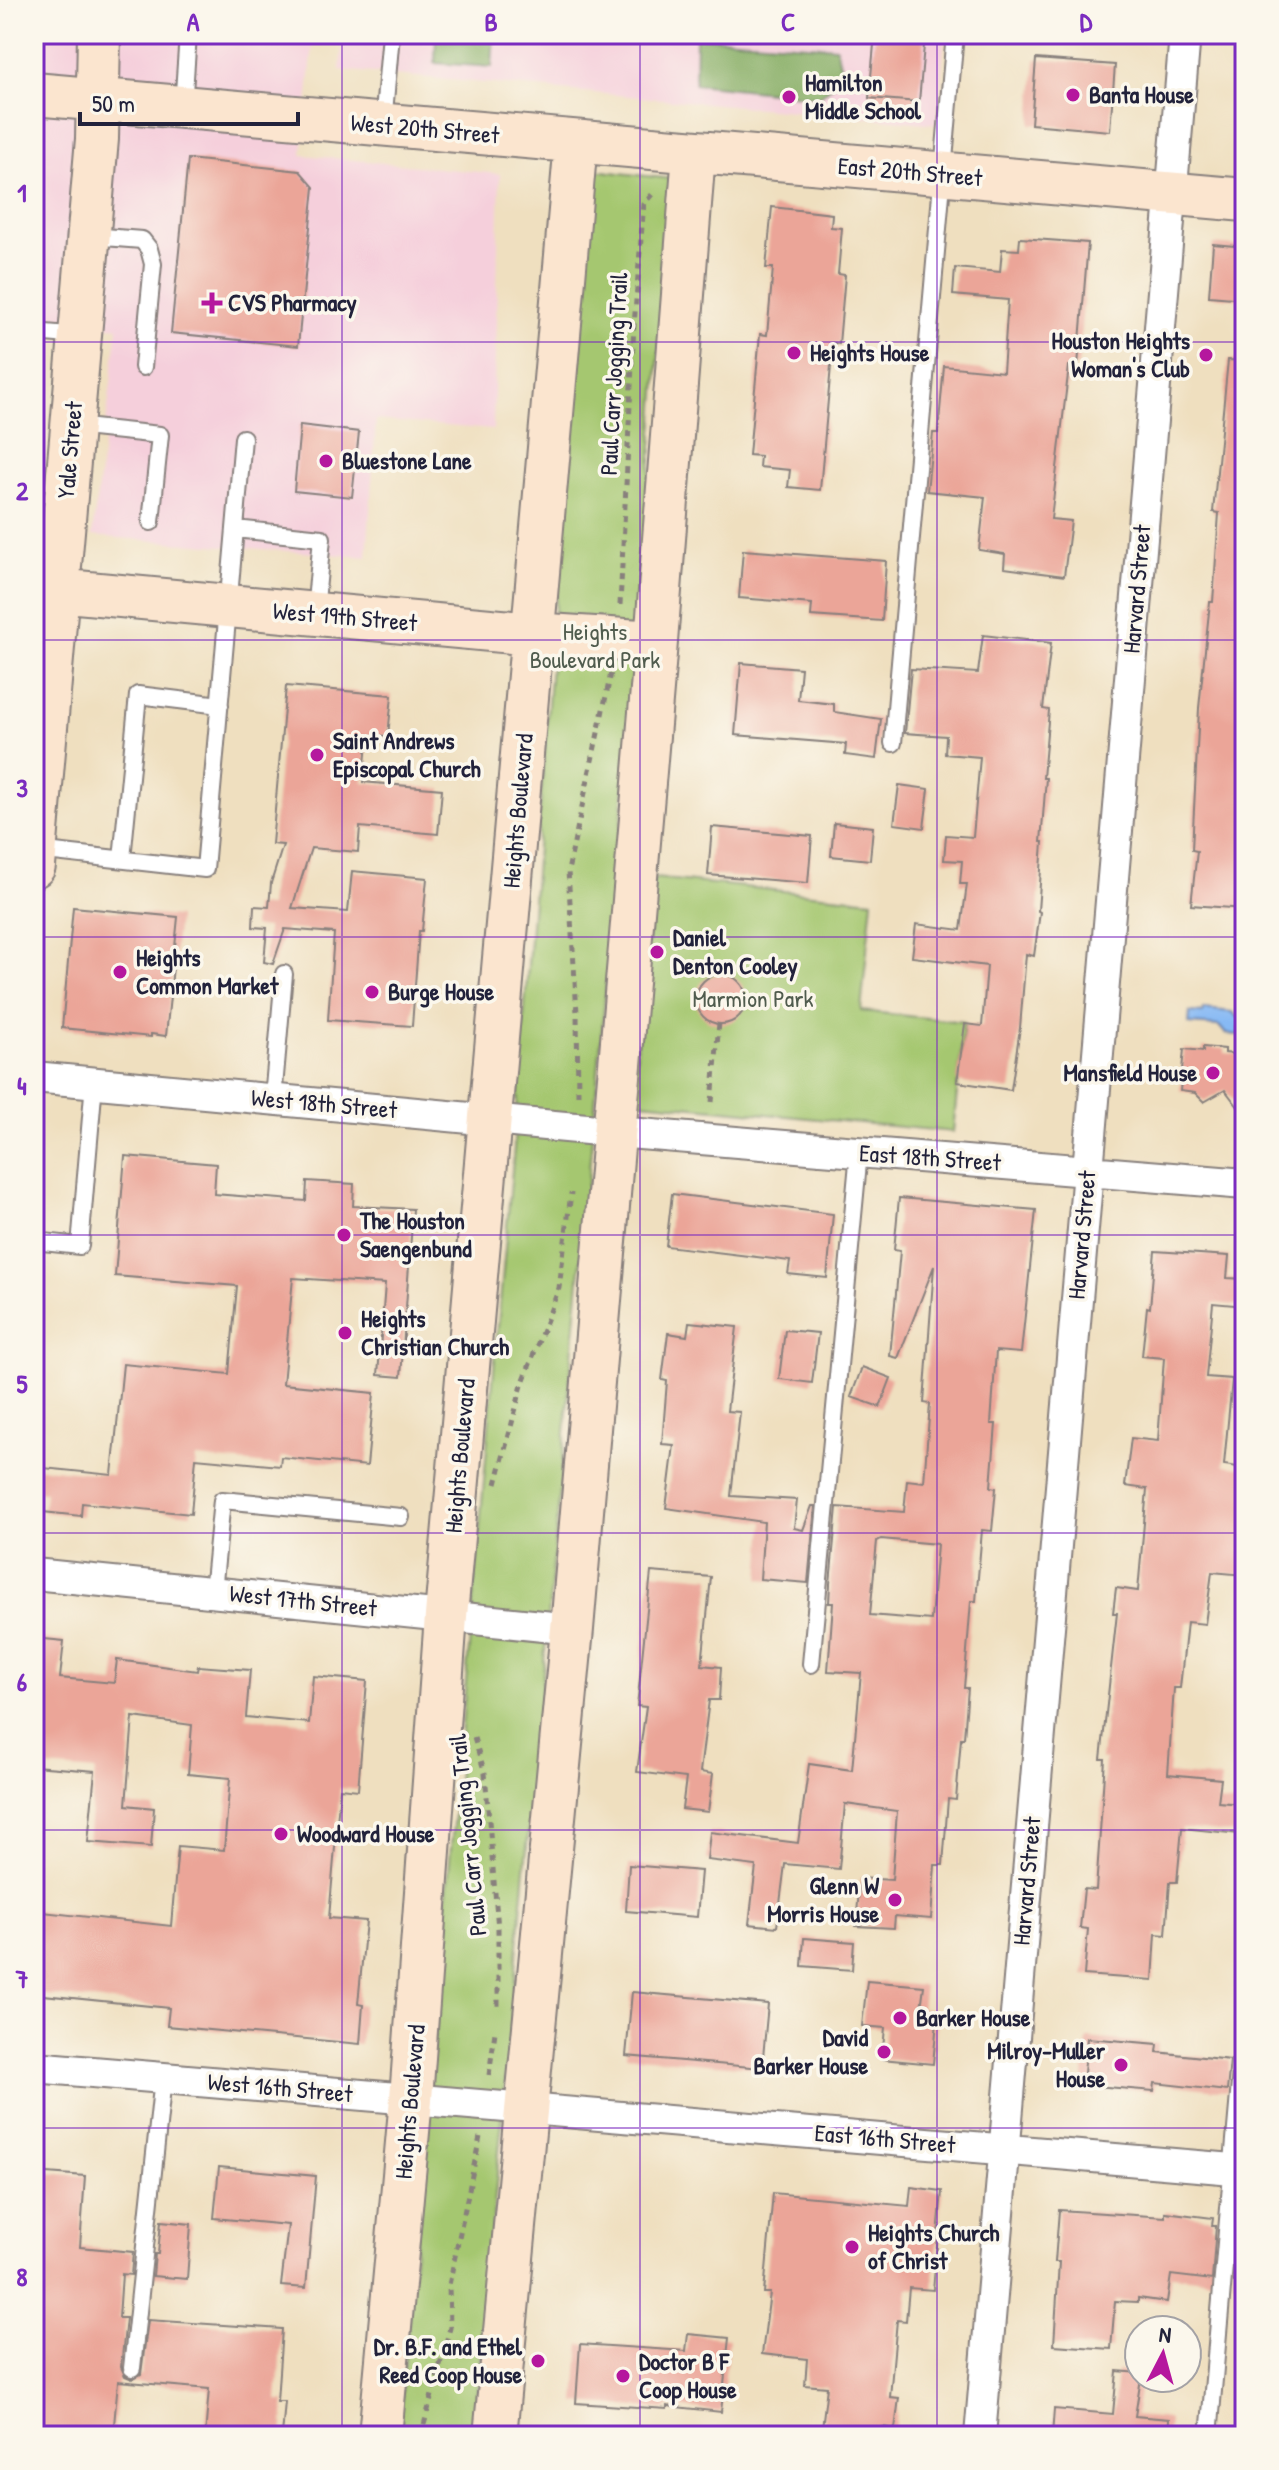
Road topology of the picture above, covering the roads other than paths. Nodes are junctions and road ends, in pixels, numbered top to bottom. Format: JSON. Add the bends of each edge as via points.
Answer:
{"nodes":[{"id":1,"x":99,"y":34,"type":"edge"},
{"id":2,"x":188,"y":34,"type":"edge"},
{"id":3,"x":391,"y":34,"type":"edge"},
{"id":4,"x":955,"y":34,"type":"edge"},
{"id":5,"x":1185,"y":34,"type":"edge"},
{"id":6,"x":34,"y":94,"type":"edge"},
{"id":7,"x":97,"y":99,"type":"junction"},
{"id":8,"x":183,"y":107,"type":"junction"},
{"id":9,"x":383,"y":125,"type":"junction"},
{"id":10,"x":576,"y":142,"type":"junction"},
{"id":11,"x":677,"y":152,"type":"junction"},
{"id":12,"x":942,"y":175,"type":"junction"},
{"id":13,"x":1170,"y":194,"type":"junction"},
{"id":14,"x":1245,"y":200,"type":"edge"},
{"id":15,"x":89,"y":236,"type":"junction"},
{"id":16,"x":34,"y":332,"type":"edge"},
{"id":17,"x":80,"y":336,"type":"junction"},
{"id":18,"x":143,"y":367,"type":"dead end"},
{"id":19,"x":72,"y":426,"type":"junction"},
{"id":20,"x":243,"y":438,"type":"dead end"},
{"id":21,"x":151,"y":522,"type":"dead end"},
{"id":22,"x":235,"y":529,"type":"junction"},
{"id":23,"x":46,"y":589,"type":"edge"},
{"id":24,"x":229,"y":606,"type":"junction"},
{"id":25,"x":315,"y":614,"type":"junction"},
{"id":26,"x":533,"y":634,"type":"junction"},
{"id":27,"x":656,"y":642,"type":"junction"},
{"id":28,"x":220,"y":705,"type":"junction"},
{"id":29,"x":893,"y":743,"type":"dead end"},
{"id":30,"x":35,"y":848,"type":"edge"},
{"id":31,"x":122,"y":859,"type":"junction"},
{"id":32,"x":284,"y":974,"type":"dead end"},
{"id":33,"x":34,"y":1077,"type":"edge"},
{"id":34,"x":94,"y":1082,"type":"junction"},
{"id":35,"x":273,"y":1099,"type":"junction"},
{"id":36,"x":490,"y":1120,"type":"junction"},
{"id":37,"x":615,"y":1132,"type":"junction"},
{"id":38,"x":859,"y":1152,"type":"junction"},
{"id":39,"x":1087,"y":1171,"type":"junction"},
{"id":40,"x":1245,"y":1184,"type":"edge"},
{"id":41,"x":34,"y":1241,"type":"edge"},
{"id":42,"x":401,"y":1517,"type":"dead end"},
{"id":43,"x":34,"y":1574,"type":"edge"},
{"id":44,"x":213,"y":1592,"type":"junction"},
{"id":45,"x":446,"y":1616,"type":"junction"},
{"id":46,"x":572,"y":1629,"type":"junction"},
{"id":47,"x":811,"y":1664,"type":"dead end"},
{"id":48,"x":1245,"y":2026,"type":"edge"},
{"id":49,"x":34,"y":2067,"type":"edge"},
{"id":50,"x":163,"y":2078,"type":"junction"},
{"id":51,"x":411,"y":2099,"type":"junction"},
{"id":52,"x":526,"y":2109,"type":"junction"},
{"id":53,"x":1004,"y":2149,"type":"junction"},
{"id":54,"x":1239,"y":2169,"type":"edge"},
{"id":55,"x":132,"y":2368,"type":"dead end"},
{"id":56,"x":380,"y":2436,"type":"edge"},
{"id":57,"x":495,"y":2436,"type":"edge"},
{"id":58,"x":980,"y":2436,"type":"edge"},
{"id":59,"x":1209,"y":2436,"type":"edge"}],
"edges":[{"from":1,"to":7,"type":"main road","name":"Yale Street"},
{"from":2,"to":8,"type":"lane"},
{"from":3,"to":9,"type":"lane"},
{"from":4,"to":12,"type":"lane"},
{"from":5,"to":13,"type":"street","name":"Harvard Street"},
{"from":6,"to":7,"type":"main road","name":"West 20th Street"},
{"from":7,"to":8,"type":"main road","name":"West 20th Street"},
{"from":7,"to":15,"type":"main road","name":"Yale Street"},
{"from":8,"to":9,"type":"main road","name":"West 20th Street"},
{"from":9,"to":10,"type":"main road","name":"West 20th Street"},
{"from":10,"to":11,"type":"main road","name":"East 20th Street"},
{"from":10,"to":26,"type":"main road","name":"Heights Boulevard"},
{"from":11,"to":12,"type":"main road","name":"East 20th Street"},
{"from":11,"to":27,"type":"main road"},
{"from":12,"to":13,"type":"main road","name":"East 20th Street"},
{"from":12,"to":29,"type":"lane"},
{"from":13,"to":14,"type":"main road","name":"East 20th Street"},
{"from":13,"to":39,"type":"street","name":"Harvard Street"},
{"from":15,"to":17,"type":"main road","name":"Yale Street"},
{"from":15,"to":18,"type":"lane","via":[[142,240],[149,249],[153,264]]},
{"from":16,"to":17,"type":"lane"},
{"from":17,"to":19,"type":"main road","name":"Yale Street"},
{"from":19,"to":21,"type":"lane","via":[[160,435]]},
{"from":19,"to":23,"type":"main road","name":"Yale Street"},
{"from":20,"to":22,"type":"lane"},
{"from":22,"to":24,"type":"lane"},
{"from":22,"to":25,"type":"lane","via":[[322,538]]},
{"from":23,"to":24,"type":"main road","name":"West 19th Street"},
{"from":23,"to":30,"type":"main road","name":"Yale Street"},
{"from":24,"to":25,"type":"main road","name":"West 19th Street"},
{"from":24,"to":28,"type":"lane"},
{"from":25,"to":26,"type":"main road","name":"West 19th Street"},
{"from":26,"to":27,"type":"main road","name":"West 19th Street"},
{"from":26,"to":36,"type":"main road","name":"Heights Boulevard"},
{"from":27,"to":37,"type":"main road"},
{"from":28,"to":31,"type":"lane","via":[[138,695]]},
{"from":28,"to":31,"type":"lane","via":[[205,869]]},
{"from":30,"to":31,"type":"lane"},
{"from":32,"to":35,"type":"lane"},
{"from":33,"to":34,"type":"street","name":"West 18th Street"},
{"from":34,"to":35,"type":"street","name":"West 18th Street"},
{"from":34,"to":41,"type":"lane","via":[[80,1246]]},
{"from":35,"to":36,"type":"street","name":"West 18th Street"},
{"from":36,"to":37,"type":"street","name":"West 18th Street"},
{"from":36,"to":45,"type":"main road","name":"Heights Boulevard"},
{"from":37,"to":38,"type":"street","name":"East 18th Street"},
{"from":37,"to":46,"type":"main road"},
{"from":38,"to":39,"type":"street","name":"East 18th Street"},
{"from":38,"to":47,"type":"lane"},
{"from":39,"to":40,"type":"street","name":"East 18th Street"},
{"from":39,"to":53,"type":"street","name":"Harvard Street"},
{"from":42,"to":44,"type":"lane","via":[[222,1500]]},
{"from":43,"to":44,"type":"street","name":"West 17th Street"},
{"from":44,"to":45,"type":"street","name":"West 17th Street"},
{"from":45,"to":46,"type":"street","name":"West 17th Street"},
{"from":45,"to":51,"type":"main road","name":"Heights Boulevard"},
{"from":46,"to":52,"type":"main road"},
{"from":48,"to":54,"type":"lane"},
{"from":49,"to":50,"type":"street","name":"West 16th Street"},
{"from":50,"to":51,"type":"street","name":"West 16th Street"},
{"from":50,"to":55,"type":"lane"},
{"from":51,"to":52,"type":"street","name":"West 16th Street"},
{"from":51,"to":56,"type":"main road","name":"Heights Boulevard"},
{"from":52,"to":53,"type":"street","name":"East 16th Street"},
{"from":52,"to":57,"type":"main road"},
{"from":53,"to":54,"type":"street","name":"East 16th Street"},
{"from":53,"to":58,"type":"street","name":"Harvard Street"},
{"from":54,"to":59,"type":"lane"}]}
